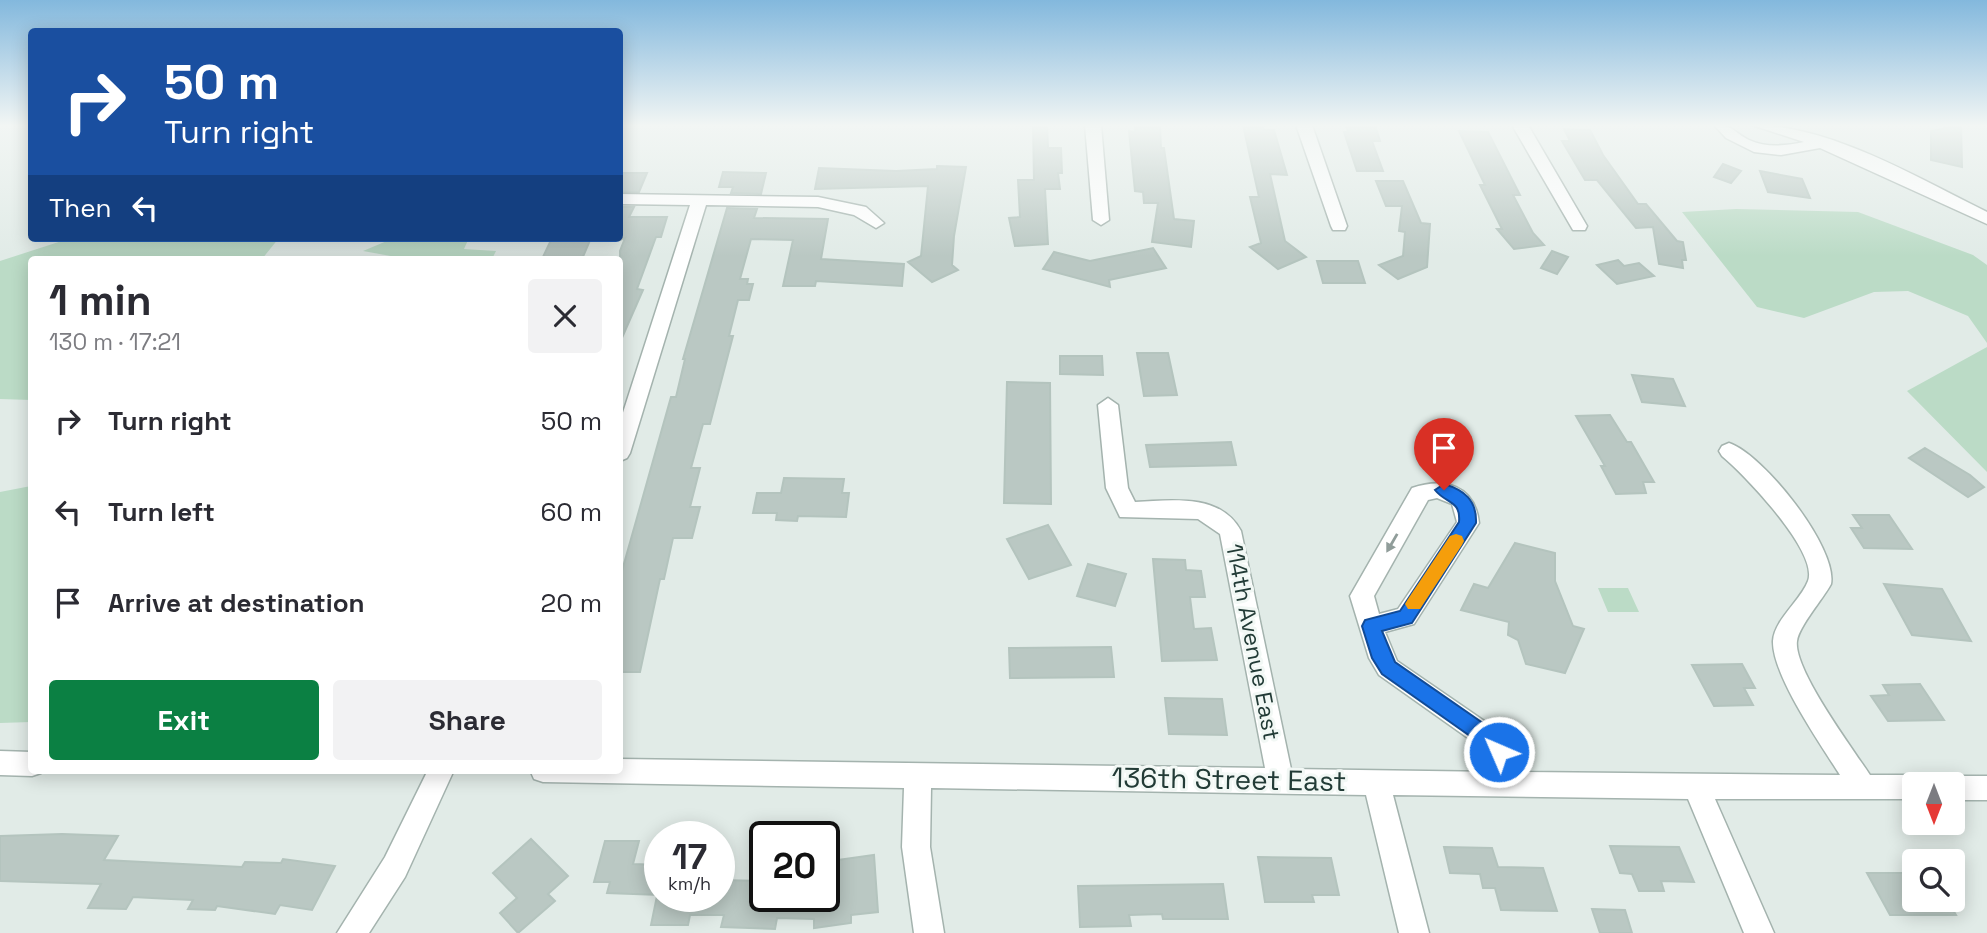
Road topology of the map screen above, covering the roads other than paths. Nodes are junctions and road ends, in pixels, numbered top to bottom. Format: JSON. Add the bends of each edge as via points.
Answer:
{"nodes":[{"id":1,"x":1097,"y":169,"type":"edge"},
{"id":2,"x":1319,"y":169,"type":"edge"},
{"id":3,"x":1545,"y":169,"type":"edge"},
{"id":4,"x":1885,"y":169,"type":"edge"},
{"id":5,"x":623,"y":199,"type":"edge"},
{"id":6,"x":700,"y":200,"type":"junction"},
{"id":7,"x":1987,"y":219,"type":"edge"},
{"id":8,"x":1101,"y":220,"type":"dead end"},
{"id":9,"x":876,"y":223,"type":"dead end"},
{"id":10,"x":1339,"y":226,"type":"dead end"},
{"id":11,"x":1578,"y":226,"type":"dead end"},
{"id":12,"x":1108,"y":405,"type":"dead end"},
{"id":13,"x":623,"y":444,"type":"edge"},
{"id":14,"x":1729,"y":451,"type":"dead end"},
{"id":15,"x":1371,"y":626,"type":"junction"},
{"id":16,"x":0,"y":763,"type":"edge"},
{"id":17,"x":28,"y":764,"type":"edge"},
{"id":18,"x":623,"y":771,"type":"edge"},
{"id":19,"x":439,"y":774,"type":"edge"},
{"id":20,"x":918,"y":775,"type":"junction"},
{"id":21,"x":1280,"y":779,"type":"junction"},
{"id":22,"x":1376,"y":780,"type":"junction"},
{"id":23,"x":1516,"y":783,"type":"junction"},
{"id":24,"x":1696,"y":787,"type":"junction"},
{"id":25,"x":1863,"y":787,"type":"junction"},
{"id":26,"x":1902,"y":787,"type":"edge"},
{"id":27,"x":1965,"y":788,"type":"edge"},
{"id":28,"x":1987,"y":788,"type":"edge"},
{"id":29,"x":352,"y":933,"type":"edge"},
{"id":30,"x":929,"y":933,"type":"edge"},
{"id":31,"x":1414,"y":933,"type":"edge"},
{"id":32,"x":1759,"y":933,"type":"edge"}],
"edges":[{"from":1,"to":8,"type":"street"},
{"from":2,"to":10,"type":"street"},
{"from":3,"to":11,"type":"street"},
{"from":4,"to":7,"type":"street"},
{"from":5,"to":6,"type":"street"},
{"from":6,"to":9,"type":"street","via":[[844,205]]},
{"from":6,"to":13,"type":"street"},
{"from":12,"to":21,"type":"street","name":"114th Avenue East","via":[[1117,488],[1128,511],[1200,511],[1224,521],[1230,531]]},
{"from":14,"to":25,"type":"street","via":[[1752,467],[1784,501],[1818,565],[1819,584],[1784,647],[1804,691]]},
{"from":15,"to":15,"type":"street","one_way":true,"via":[[1406,617],[1468,523],[1461,499],[1444,490],[1420,494],[1362,596]]},
{"from":15,"to":23,"type":"street","via":[[1388,668],[1483,735],[1499,752]]},
{"from":16,"to":17,"type":"street"},
{"from":18,"to":20,"type":"street","name":"136th Street East"},
{"from":19,"to":29,"type":"street","via":[[395,867]]},
{"from":20,"to":21,"type":"street","name":"136th Street East"},
{"from":20,"to":30,"type":"street","via":[[916,847]]},
{"from":21,"to":22,"type":"street","name":"136th Street East"},
{"from":22,"to":23,"type":"street","name":"136th Street East"},
{"from":22,"to":31,"type":"street"},
{"from":23,"to":24,"type":"street","name":"136th Street East"},
{"from":24,"to":25,"type":"street","name":"136th Street East"},
{"from":24,"to":32,"type":"street"},
{"from":25,"to":26,"type":"street","name":"136th Street East"},
{"from":27,"to":28,"type":"street"}]}
